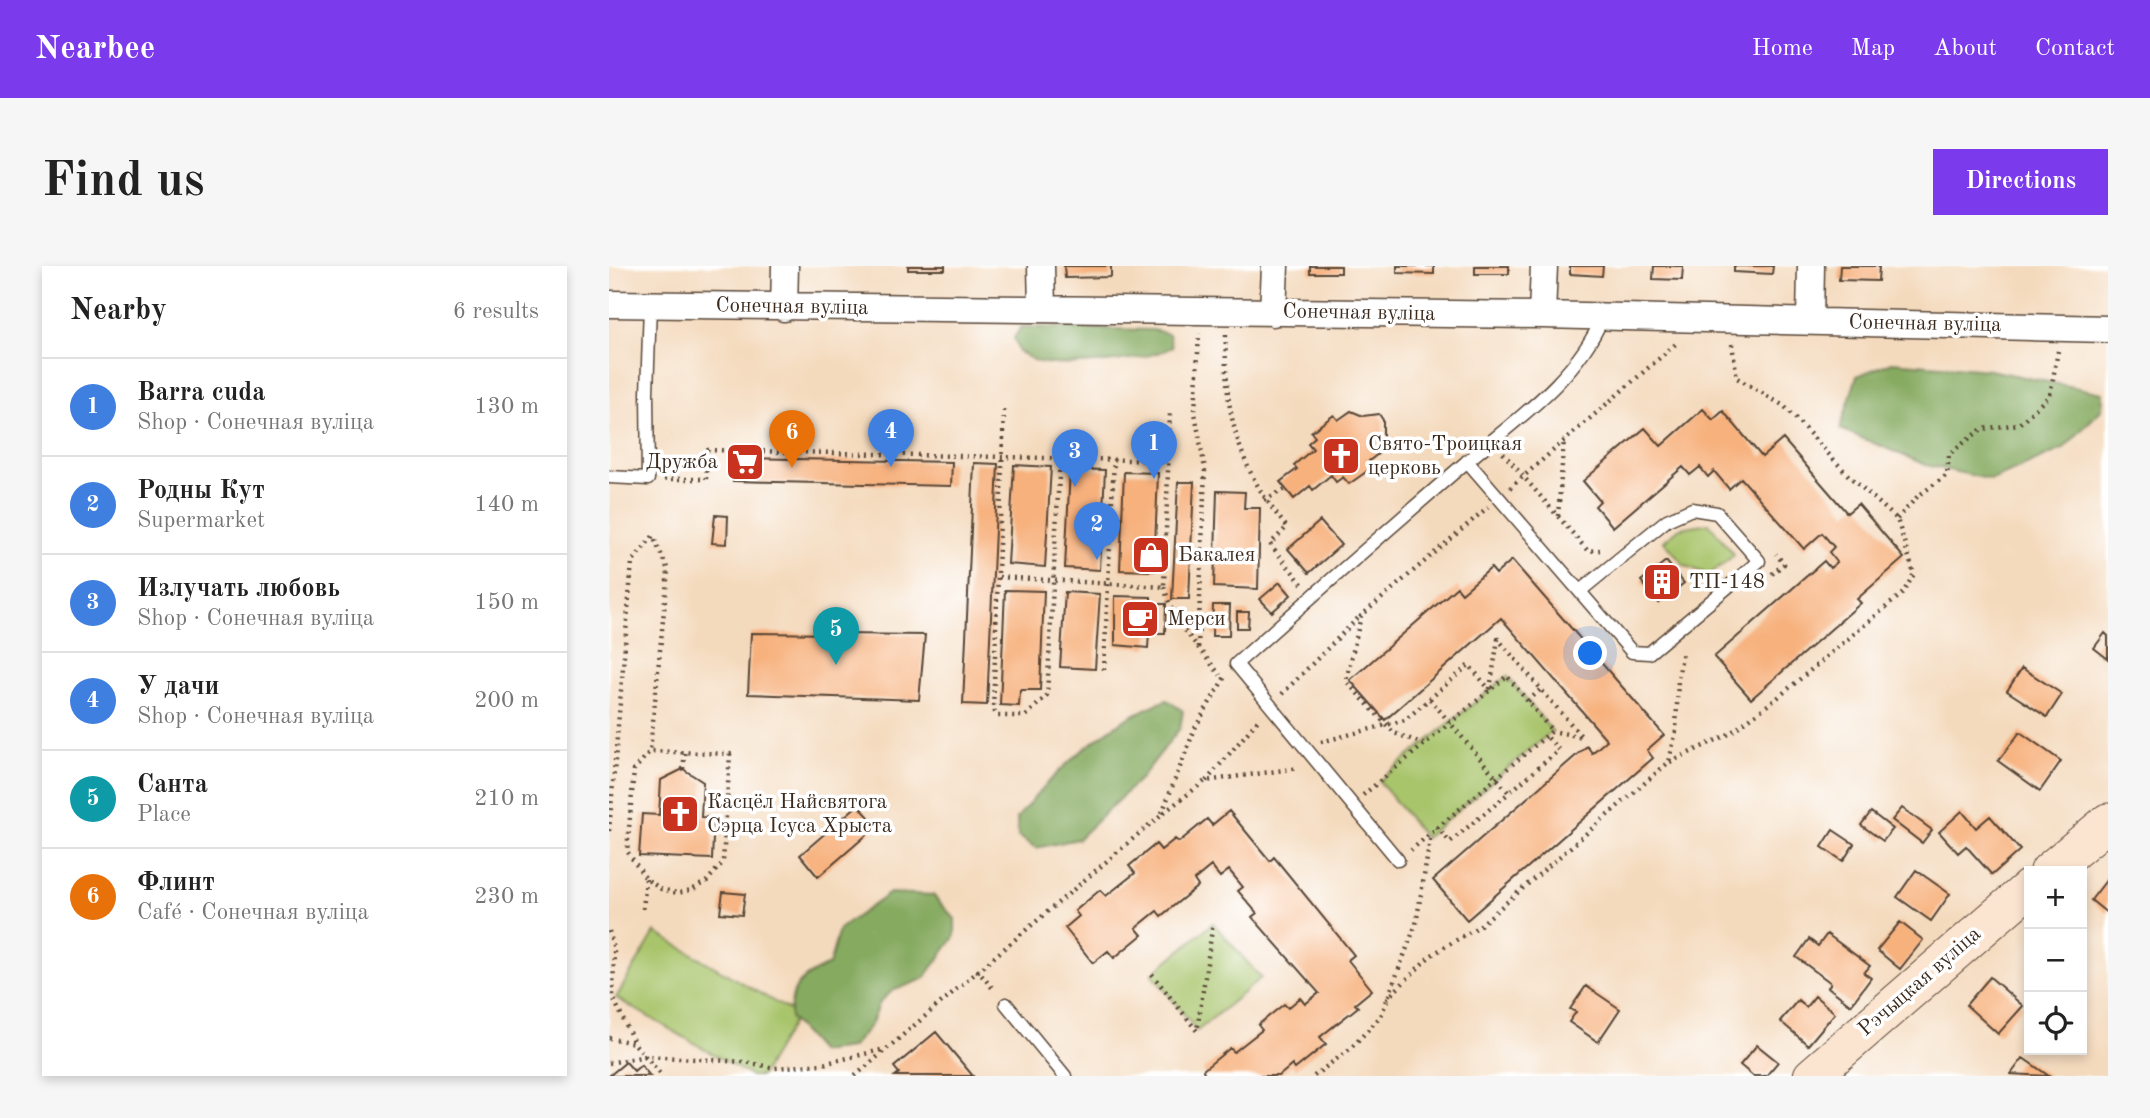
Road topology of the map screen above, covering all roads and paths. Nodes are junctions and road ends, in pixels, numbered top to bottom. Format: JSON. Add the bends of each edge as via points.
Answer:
{"nodes":[{"id":1,"x":785,"y":266,"type":"edge"},
{"id":2,"x":1041,"y":266,"type":"edge"},
{"id":3,"x":1275,"y":266,"type":"edge"},
{"id":4,"x":1544,"y":266,"type":"edge"},
{"id":5,"x":1811,"y":266,"type":"edge"},
{"id":6,"x":609,"y":304,"type":"edge"},
{"id":7,"x":650,"y":305,"type":"junction"},
{"id":8,"x":784,"y":307,"type":"junction"},
{"id":9,"x":1042,"y":308,"type":"junction"},
{"id":10,"x":1273,"y":313,"type":"junction"},
{"id":11,"x":1542,"y":316,"type":"junction"},
{"id":12,"x":1603,"y":317,"type":"junction"},
{"id":13,"x":1810,"y":321,"type":"junction"},
{"id":14,"x":2108,"y":328,"type":"edge"},
{"id":15,"x":1226,"y":331,"type":"dead end"},
{"id":16,"x":1681,"y":339,"type":"dead end"},
{"id":17,"x":1731,"y":340,"type":"dead end"},
{"id":18,"x":2060,"y":344,"type":"dead end"},
{"id":19,"x":1005,"y":410,"type":"dead end"},
{"id":20,"x":1170,"y":412,"type":"dead end"},
{"id":21,"x":1565,"y":439,"type":"junction"},
{"id":22,"x":1004,"y":455,"type":"junction"},
{"id":23,"x":1060,"y":457,"type":"junction"},
{"id":24,"x":1114,"y":459,"type":"junction"},
{"id":25,"x":1169,"y":461,"type":"junction"},
{"id":26,"x":1467,"y":461,"type":"junction"},
{"id":27,"x":609,"y":477,"type":"edge"},
{"id":28,"x":648,"y":479,"type":"junction"},
{"id":29,"x":1286,"y":489,"type":"dead end"},
{"id":30,"x":1499,"y":498,"type":"junction"},
{"id":31,"x":1264,"y":500,"type":"junction"},
{"id":32,"x":1558,"y":517,"type":"dead end"},
{"id":33,"x":1897,"y":519,"type":"junction"},
{"id":34,"x":999,"y":576,"type":"junction"},
{"id":35,"x":1054,"y":580,"type":"junction"},
{"id":36,"x":1107,"y":583,"type":"junction"},
{"id":37,"x":1164,"y":587,"type":"junction"},
{"id":38,"x":1580,"y":591,"type":"junction"},
{"id":39,"x":1312,"y":596,"type":"junction"},
{"id":40,"x":1681,"y":653,"type":"dead end"},
{"id":41,"x":1236,"y":664,"type":"junction"},
{"id":42,"x":1104,"y":670,"type":"dead end"},
{"id":43,"x":1223,"y":678,"type":"junction"},
{"id":44,"x":1541,"y":689,"type":"junction"},
{"id":45,"x":1490,"y":690,"type":"junction"},
{"id":46,"x":1430,"y":699,"type":"junction"},
{"id":47,"x":1528,"y":701,"type":"junction"},
{"id":48,"x":1450,"y":723,"type":"junction"},
{"id":49,"x":1384,"y":725,"type":"junction"},
{"id":50,"x":1552,"y":731,"type":"junction"},
{"id":51,"x":1546,"y":736,"type":"junction"},
{"id":52,"x":1424,"y":744,"type":"junction"},
{"id":53,"x":1304,"y":747,"type":"junction"},
{"id":54,"x":650,"y":751,"type":"junction"},
{"id":55,"x":685,"y":752,"type":"junction"},
{"id":56,"x":1669,"y":762,"type":"junction"},
{"id":57,"x":1319,"y":766,"type":"junction"},
{"id":58,"x":683,"y":769,"type":"dead end"},
{"id":59,"x":1496,"y":778,"type":"junction"},
{"id":60,"x":1509,"y":793,"type":"junction"},
{"id":61,"x":1352,"y":805,"type":"junction"},
{"id":62,"x":1162,"y":814,"type":"junction"},
{"id":63,"x":2108,"y":822,"type":"edge"},
{"id":64,"x":1437,"y":827,"type":"junction"},
{"id":65,"x":609,"y":831,"type":"edge"},
{"id":66,"x":1431,"y":832,"type":"junction"},
{"id":67,"x":1398,"y":860,"type":"joint"},
{"id":68,"x":2055,"y":866,"type":"edge"},
{"id":69,"x":646,"y":879,"type":"junction"},
{"id":70,"x":2024,"y":892,"type":"edge"},
{"id":71,"x":643,"y":909,"type":"dead end"},
{"id":72,"x":1213,"y":923,"type":"dead end"},
{"id":73,"x":609,"y":931,"type":"edge"},
{"id":74,"x":977,"y":970,"type":"junction"},
{"id":75,"x":1152,"y":974,"type":"dead end"},
{"id":76,"x":609,"y":991,"type":"edge"},
{"id":77,"x":613,"y":997,"type":"junction"},
{"id":78,"x":1387,"y":999,"type":"junction"},
{"id":79,"x":1006,"y":1004,"type":"joint"},
{"id":80,"x":609,"y":1038,"type":"edge"},
{"id":81,"x":634,"y":1044,"type":"junction"},
{"id":82,"x":887,"y":1048,"type":"junction"},
{"id":83,"x":646,"y":1056,"type":"junction"},
{"id":84,"x":609,"y":1063,"type":"edge"},
{"id":85,"x":662,"y":1076,"type":"edge"},
{"id":86,"x":855,"y":1076,"type":"edge"},
{"id":87,"x":1065,"y":1076,"type":"edge"},
{"id":88,"x":1314,"y":1076,"type":"edge"},
{"id":89,"x":1812,"y":1076,"type":"edge"}],
"edges":[{"from":1,"to":8,"type":"street"},
{"from":2,"to":9,"type":"street"},
{"from":3,"to":10,"type":"street"},
{"from":4,"to":11,"type":"street"},
{"from":5,"to":13,"type":"street"},
{"from":6,"to":7,"type":"street","name":"Сонечная вуліца"},
{"from":7,"to":8,"type":"street","name":"Сонечная вуліца"},
{"from":7,"to":28,"type":"lane"},
{"from":8,"to":9,"type":"street","name":"Сонечная вуліца"},
{"from":9,"to":10,"type":"street","name":"Сонечная вуліца"},
{"from":10,"to":11,"type":"street","name":"Сонечная вуліца"},
{"from":11,"to":12,"type":"street","name":"Сонечная вуліца"},
{"from":12,"to":13,"type":"street","name":"Сонечная вуліца"},
{"from":12,"to":26,"type":"lane","via":[[1594,338],[1564,379]]},
{"from":13,"to":14,"type":"street","name":"Сонечная вуліца"},
{"from":15,"to":31,"type":"path","via":[[1224,381],[1232,425]]},
{"from":16,"to":21,"type":"path"},
{"from":17,"to":33,"type":"path","via":[[1737,377],[1784,406],[1849,476]]},
{"from":18,"to":33,"type":"path","via":[[2050,395],[2019,424],[1982,429],[1949,454],[1947,475]]},
{"from":19,"to":22,"type":"path"},
{"from":20,"to":25,"type":"path"},
{"from":21,"to":30,"type":"path"},
{"from":21,"to":32,"type":"path"},
{"from":22,"to":23,"type":"path"},
{"from":22,"to":28,"type":"path","via":[[708,450],[706,479]]},
{"from":22,"to":34,"type":"path"},
{"from":23,"to":24,"type":"path"},
{"from":23,"to":35,"type":"path"},
{"from":24,"to":25,"type":"path"},
{"from":24,"to":36,"type":"path"},
{"from":25,"to":37,"type":"path"},
{"from":26,"to":30,"type":"lane"},
{"from":26,"to":39,"type":"lane"},
{"from":27,"to":28,"type":"lane"},
{"from":29,"to":31,"type":"path"},
{"from":30,"to":38,"type":"lane"},
{"from":30,"to":49,"type":"path","via":[[1361,616],[1346,681]]},
{"from":31,"to":39,"type":"path","via":[[1287,527],[1270,544]]},
{"from":33,"to":56,"type":"path","via":[[1914,574],[1903,593],[1729,734]]},
{"from":34,"to":35,"type":"path"},
{"from":34,"to":35,"type":"path","via":[[993,709],[998,716],[1025,716],[1047,695]]},
{"from":35,"to":36,"type":"path"},
{"from":36,"to":37,"type":"path"},
{"from":36,"to":42,"type":"path"},
{"from":37,"to":43,"type":"path","via":[[1174,617]]},
{"from":38,"to":38,"type":"lane","via":[[1632,652],[1649,653],[1759,561],[1717,513],[1692,509],[1667,520]]},
{"from":39,"to":41,"type":"lane"},
{"from":40,"to":56,"type":"path","via":[[1676,731]]},
{"from":41,"to":43,"type":"path"},
{"from":41,"to":53,"type":"lane"},
{"from":43,"to":62,"type":"path","via":[[1196,726]]},
{"from":44,"to":45,"type":"path","via":[[1498,639]]},
{"from":44,"to":47,"type":"path"},
{"from":44,"to":50,"type":"path","via":[[1582,737]]},
{"from":45,"to":46,"type":"path","via":[[1469,665]]},
{"from":45,"to":47,"type":"path","via":[[1507,676]]},
{"from":45,"to":48,"type":"path"},
{"from":46,"to":48,"type":"path"},
{"from":46,"to":49,"type":"path","via":[[1405,720]]},
{"from":47,"to":50,"type":"path"},
{"from":48,"to":52,"type":"path"},
{"from":48,"to":59,"type":"path"},
{"from":49,"to":52,"type":"path"},
{"from":49,"to":53,"type":"path"},
{"from":50,"to":51,"type":"path"},
{"from":51,"to":59,"type":"path"},
{"from":51,"to":60,"type":"path","via":[[1559,750]]},
{"from":52,"to":61,"type":"path"},
{"from":53,"to":57,"type":"lane"},
{"from":54,"to":55,"type":"path"},
{"from":54,"to":65,"type":"path","via":[[668,570],[653,536],[632,562]]},
{"from":54,"to":69,"type":"path","via":[[634,770],[627,851]]},
{"from":55,"to":58,"type":"path"},
{"from":55,"to":69,"type":"path","via":[[730,754],[723,862],[708,881],[692,890],[660,889]]},
{"from":56,"to":78,"type":"path","via":[[1478,927],[1430,956]]},
{"from":57,"to":61,"type":"lane"},
{"from":57,"to":62,"type":"path","via":[[1205,781]]},
{"from":59,"to":60,"type":"path"},
{"from":59,"to":64,"type":"path"},
{"from":60,"to":64,"type":"path","via":[[1450,842]]},
{"from":61,"to":67,"type":"lane"},
{"from":62,"to":74,"type":"path"},
{"from":63,"to":68,"type":"main road"},
{"from":64,"to":66,"type":"path"},
{"from":66,"to":67,"type":"path"},
{"from":66,"to":78,"type":"path","via":[[1416,923]]},
{"from":69,"to":71,"type":"path"},
{"from":70,"to":89,"type":"main road","name":"Рэчыцкая вуліца"},
{"from":72,"to":75,"type":"path","via":[[1197,1031]]},
{"from":73,"to":77,"type":"path","via":[[614,949]]},
{"from":74,"to":79,"type":"path"},
{"from":74,"to":82,"type":"path"},
{"from":76,"to":77,"type":"path"},
{"from":77,"to":81,"type":"path"},
{"from":78,"to":88,"type":"path","via":[[1381,1016]]},
{"from":79,"to":87,"type":"lane"},
{"from":80,"to":81,"type":"path"},
{"from":81,"to":83,"type":"path"},
{"from":82,"to":83,"type":"path","via":[[823,1064],[775,1068]]},
{"from":82,"to":86,"type":"path"},
{"from":83,"to":84,"type":"path"},
{"from":83,"to":85,"type":"path"}]}
